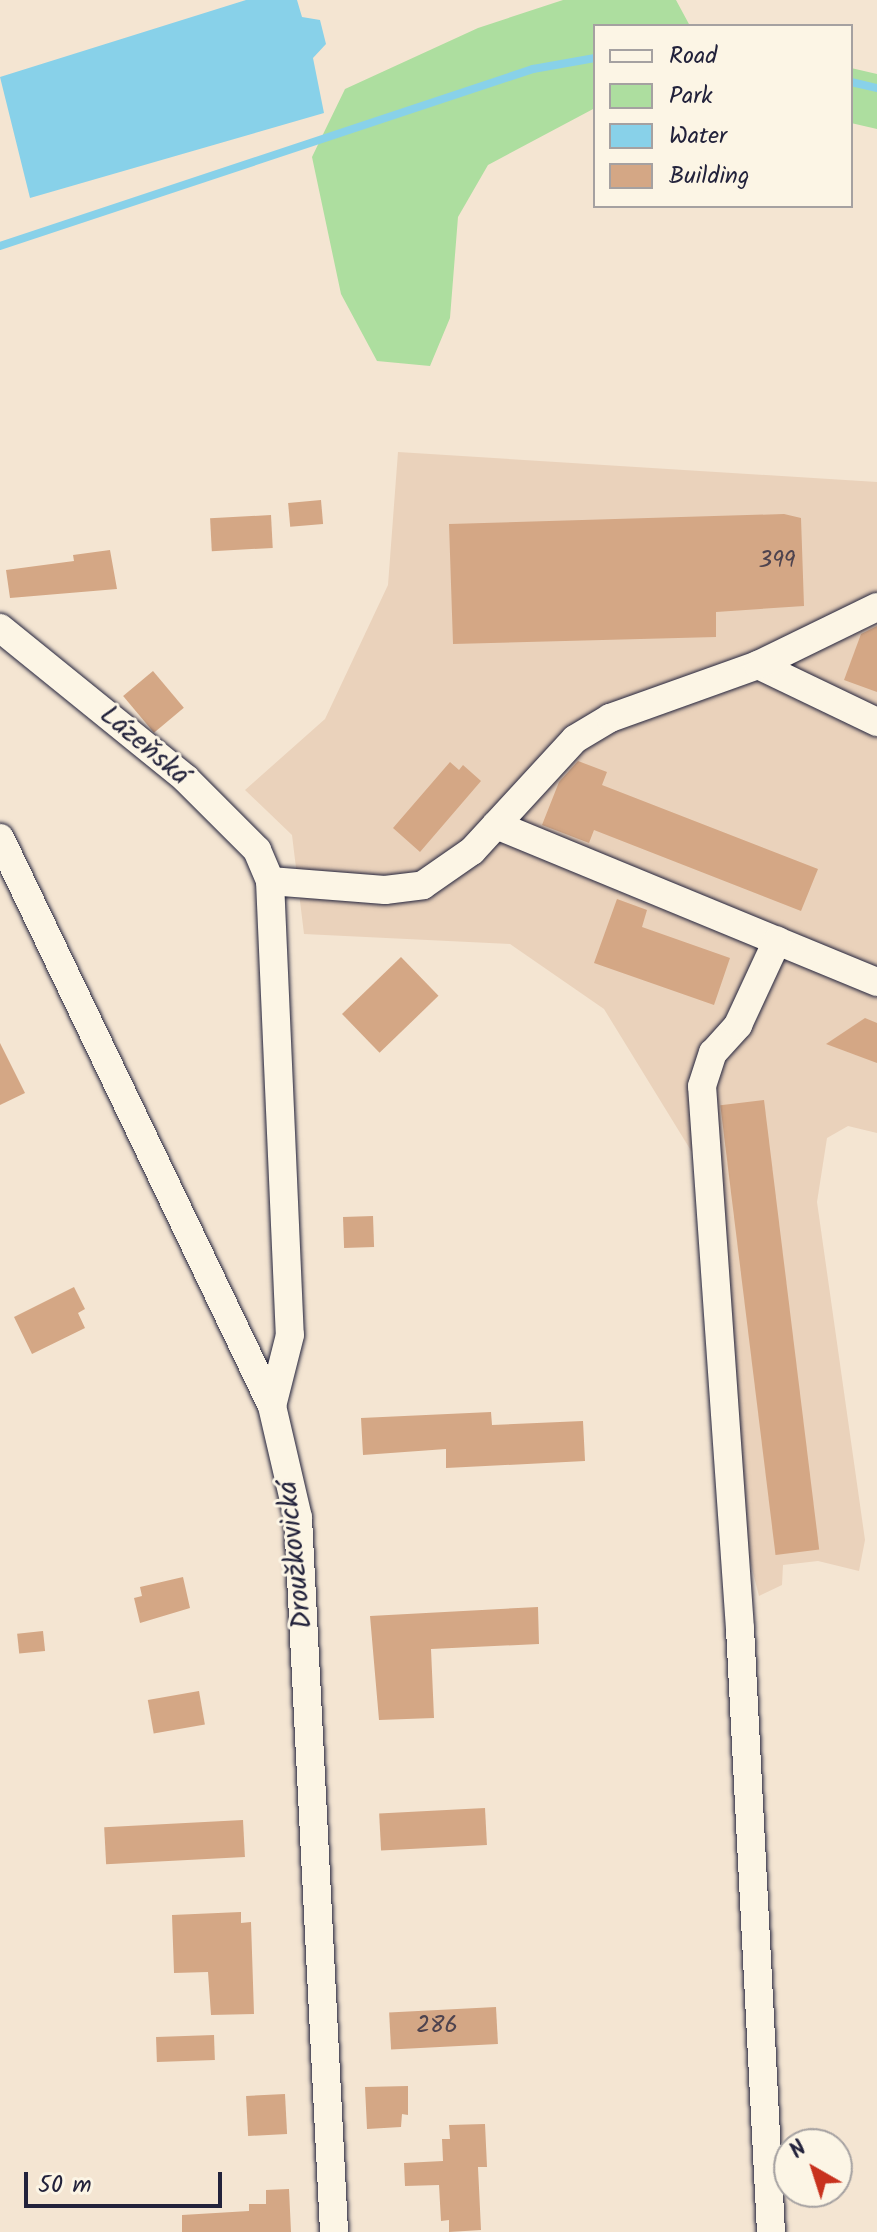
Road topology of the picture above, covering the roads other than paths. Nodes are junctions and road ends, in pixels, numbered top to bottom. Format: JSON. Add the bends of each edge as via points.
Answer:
{"nodes":[{"id":1,"x":877,"y":607,"type":"edge"},
{"id":2,"x":0,"y":628,"type":"edge"},
{"id":3,"x":758,"y":665,"type":"junction"},
{"id":4,"x":877,"y":722,"type":"edge"},
{"id":5,"x":496,"y":825,"type":"junction"},
{"id":6,"x":0,"y":838,"type":"edge"},
{"id":7,"x":270,"y":881,"type":"junction"},
{"id":8,"x":777,"y":941,"type":"junction"},
{"id":9,"x":877,"y":982,"type":"edge"},
{"id":10,"x":272,"y":1406,"type":"junction"},
{"id":11,"x":334,"y":2232,"type":"edge"},
{"id":12,"x":771,"y":2232,"type":"edge"}],
"edges":[{"from":1,"to":3,"type":"street"},
{"from":2,"to":7,"type":"street","name":"Lázeňská","via":[[185,778],[257,850]]},
{"from":3,"to":4,"type":"street"},
{"from":3,"to":5,"type":"street","via":[[610,718],[575,739]]},
{"from":5,"to":7,"type":"street","via":[[450,871],[403,891]]},
{"from":5,"to":8,"type":"street"},
{"from":6,"to":10,"type":"street"},
{"from":7,"to":10,"type":"street","name":"Droužkovická","via":[[290,1335]]},
{"from":8,"to":9,"type":"street"},
{"from":8,"to":12,"type":"street","via":[[738,1025],[713,1053],[702,1086],[740,1629]]},
{"from":10,"to":11,"type":"street","name":"Droužkovická","via":[[298,1518]]}]}
